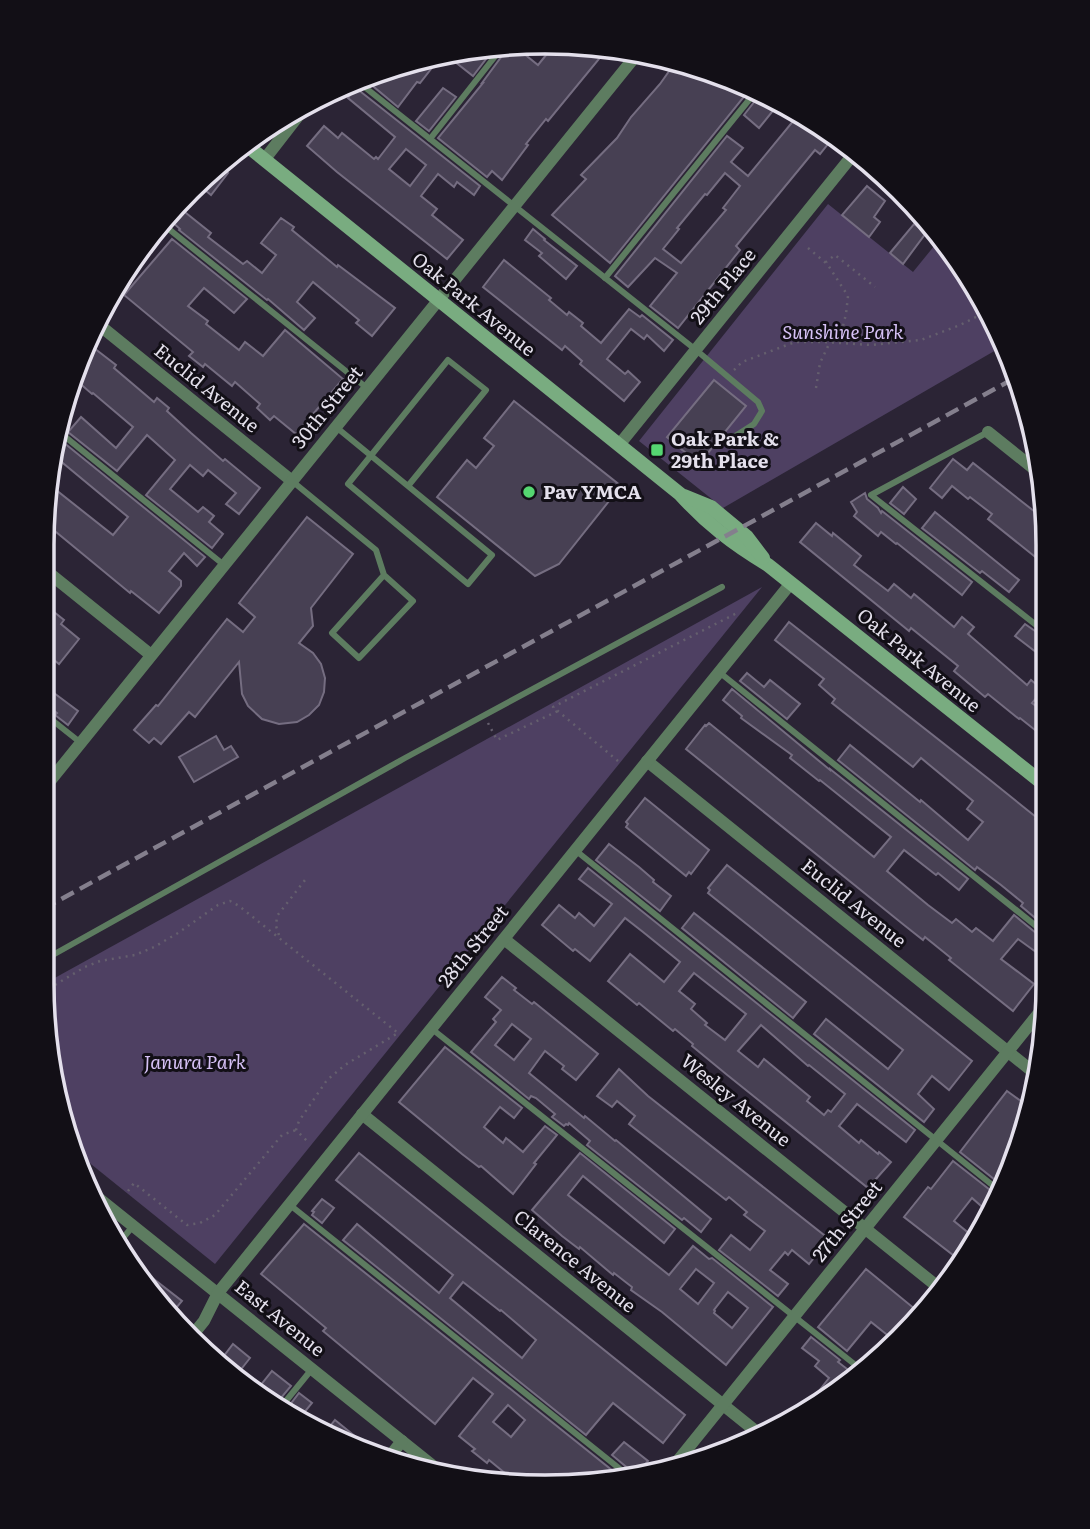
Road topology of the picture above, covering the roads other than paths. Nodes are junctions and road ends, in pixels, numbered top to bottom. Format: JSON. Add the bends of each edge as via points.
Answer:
{"nodes":[{"id":1,"x":496,"y":57,"type":"edge"},
{"id":2,"x":631,"y":62,"type":"edge"},
{"id":3,"x":366,"y":88,"type":"edge"},
{"id":4,"x":749,"y":99,"type":"edge"},
{"id":5,"x":291,"y":126,"type":"edge"},
{"id":6,"x":430,"y":139,"type":"junction"},
{"id":7,"x":252,"y":151,"type":"edge"},
{"id":8,"x":264,"y":160,"type":"junction"},
{"id":9,"x":849,"y":160,"type":"edge"},
{"id":10,"x":514,"y":206,"type":"junction"},
{"id":11,"x":169,"y":229,"type":"edge"},
{"id":12,"x":605,"y":278,"type":"junction"},
{"id":13,"x":438,"y":300,"type":"junction"},
{"id":14,"x":104,"y":329,"type":"edge"},
{"id":15,"x":696,"y":350,"type":"junction"},
{"id":16,"x":367,"y":388,"type":"junction"},
{"id":17,"x":336,"y":427,"type":"junction"},
{"id":18,"x":988,"y":432,"type":"joint"},
{"id":19,"x":67,"y":438,"type":"edge"},
{"id":20,"x":729,"y":440,"type":"dead end"},
{"id":21,"x":619,"y":445,"type":"junction"},
{"id":22,"x":371,"y":456,"type":"junction"},
{"id":23,"x":1029,"y":465,"type":"edge"},
{"id":24,"x":292,"y":481,"type":"junction"},
{"id":25,"x":408,"y":486,"type":"junction"},
{"id":26,"x":224,"y":565,"type":"junction"},
{"id":27,"x":384,"y":575,"type":"junction"},
{"id":28,"x":54,"y":576,"type":"edge"},
{"id":29,"x":791,"y":583,"type":"junction"},
{"id":30,"x":722,"y":587,"type":"dead end"},
{"id":31,"x":1036,"y":625,"type":"edge"},
{"id":32,"x":151,"y":655,"type":"junction"},
{"id":33,"x":719,"y":672,"type":"junction"},
{"id":34,"x":54,"y":722,"type":"edge"},
{"id":35,"x":81,"y":743,"type":"junction"},
{"id":36,"x":647,"y":761,"type":"junction"},
{"id":37,"x":54,"y":776,"type":"edge"},
{"id":38,"x":1036,"y":779,"type":"edge"},
{"id":39,"x":576,"y":850,"type":"junction"},
{"id":40,"x":1036,"y":926,"type":"edge"},
{"id":41,"x":504,"y":939,"type":"junction"},
{"id":42,"x":54,"y":954,"type":"edge"},
{"id":43,"x":1035,"y":1018,"type":"edge"},
{"id":44,"x":432,"y":1028,"type":"junction"},
{"id":45,"x":1008,"y":1051,"type":"junction"},
{"id":46,"x":1028,"y":1068,"type":"edge"},
{"id":47,"x":362,"y":1115,"type":"junction"},
{"id":48,"x":936,"y":1140,"type":"junction"},
{"id":49,"x":992,"y":1184,"type":"edge"},
{"id":50,"x":107,"y":1205,"type":"edge"},
{"id":51,"x":290,"y":1205,"type":"junction"},
{"id":52,"x":133,"y":1226,"type":"junction"},
{"id":53,"x":865,"y":1228,"type":"junction"},
{"id":54,"x":124,"y":1236,"type":"edge"},
{"id":55,"x":934,"y":1283,"type":"edge"},
{"id":56,"x":218,"y":1293,"type":"junction"},
{"id":57,"x":795,"y":1316,"type":"junction"},
{"id":58,"x":197,"y":1330,"type":"edge"},
{"id":59,"x":855,"y":1364,"type":"edge"},
{"id":60,"x":312,"y":1369,"type":"junction"},
{"id":61,"x":286,"y":1401,"type":"edge"},
{"id":62,"x":723,"y":1405,"type":"junction"},
{"id":63,"x":752,"y":1428,"type":"edge"},
{"id":64,"x":402,"y":1441,"type":"junction"},
{"id":65,"x":394,"y":1451,"type":"edge"},
{"id":66,"x":683,"y":1455,"type":"edge"},
{"id":67,"x":425,"y":1460,"type":"edge"},
{"id":68,"x":620,"y":1469,"type":"edge"}],
"edges":[{"from":1,"to":6,"type":"lane"},
{"from":2,"to":10,"type":"street","name":"30th Street"},
{"from":3,"to":6,"type":"lane"},
{"from":4,"to":12,"type":"lane"},
{"from":5,"to":8,"type":"street"},
{"from":6,"to":10,"type":"lane"},
{"from":7,"to":8,"type":"street","name":"Oak Park Avenue"},
{"from":8,"to":13,"type":"street","name":"Oak Park Avenue"},
{"from":9,"to":15,"type":"street","name":"29th Place"},
{"from":10,"to":12,"type":"lane"},
{"from":10,"to":13,"type":"street","name":"30th Street"},
{"from":11,"to":16,"type":"lane"},
{"from":12,"to":15,"type":"lane"},
{"from":13,"to":16,"type":"street","name":"30th Street"},
{"from":13,"to":21,"type":"street","name":"Oak Park Avenue"},
{"from":14,"to":24,"type":"street","name":"Euclid Avenue"},
{"from":15,"to":20,"type":"lane","via":[[758,402],[762,411],[754,424]]},
{"from":15,"to":21,"type":"street","name":"29th Place"},
{"from":16,"to":17,"type":"street","name":"30th Street"},
{"from":17,"to":22,"type":"lane"},
{"from":17,"to":24,"type":"street","name":"30th Street"},
{"from":18,"to":23,"type":"street"},
{"from":18,"to":31,"type":"lane","via":[[871,495]]},
{"from":19,"to":26,"type":"lane"},
{"from":21,"to":29,"type":"street","name":"Oak Park Avenue","via":[[680,494],[729,522]]},
{"from":22,"to":25,"type":"lane"},
{"from":22,"to":25,"type":"lane","via":[[448,360],[486,390]]},
{"from":22,"to":25,"type":"lane","via":[[348,484],[468,583],[492,555]]},
{"from":24,"to":26,"type":"street","name":"30th Street"},
{"from":24,"to":27,"type":"lane","via":[[376,550]]},
{"from":26,"to":32,"type":"street","name":"30th Street"},
{"from":27,"to":27,"type":"lane","via":[[413,601],[359,657],[332,633]]},
{"from":28,"to":32,"type":"street"},
{"from":29,"to":33,"type":"street","name":"28th Street"},
{"from":29,"to":38,"type":"street","name":"Oak Park Avenue"},
{"from":30,"to":42,"type":"lane"},
{"from":32,"to":35,"type":"street","name":"30th Street"},
{"from":33,"to":36,"type":"street","name":"28th Street"},
{"from":33,"to":40,"type":"lane"},
{"from":34,"to":35,"type":"lane"},
{"from":35,"to":37,"type":"street","name":"30th Street"},
{"from":36,"to":39,"type":"street","name":"28th Street"},
{"from":36,"to":45,"type":"street","name":"Euclid Avenue"},
{"from":39,"to":41,"type":"street","name":"28th Street"},
{"from":39,"to":48,"type":"lane"},
{"from":41,"to":44,"type":"street","name":"28th Street"},
{"from":41,"to":53,"type":"street","name":"Wesley Avenue"},
{"from":43,"to":45,"type":"street","name":"27th Street"},
{"from":44,"to":47,"type":"street","name":"28th Street"},
{"from":44,"to":57,"type":"lane"},
{"from":45,"to":46,"type":"street","name":"Euclid Avenue"},
{"from":45,"to":48,"type":"street","name":"27th Street"},
{"from":47,"to":51,"type":"street","name":"28th Street"},
{"from":47,"to":62,"type":"street","name":"Clarence Avenue"},
{"from":48,"to":49,"type":"lane"},
{"from":48,"to":53,"type":"street","name":"27th Street"},
{"from":50,"to":52,"type":"street","name":"East Avenue"},
{"from":51,"to":56,"type":"street","name":"28th Street"},
{"from":51,"to":68,"type":"lane"},
{"from":52,"to":54,"type":"lane"},
{"from":52,"to":56,"type":"street","name":"East Avenue"},
{"from":53,"to":55,"type":"street","name":"Wesley Avenue"},
{"from":53,"to":57,"type":"street","name":"27th Street"},
{"from":56,"to":58,"type":"street","name":"28th Street"},
{"from":56,"to":60,"type":"street","name":"East Avenue"},
{"from":57,"to":59,"type":"lane"},
{"from":57,"to":62,"type":"street","name":"27th Street"},
{"from":60,"to":61,"type":"lane"},
{"from":60,"to":64,"type":"street","name":"East Avenue"},
{"from":62,"to":63,"type":"street","name":"Clarence Avenue"},
{"from":62,"to":66,"type":"street","name":"27th Street"},
{"from":64,"to":65,"type":"street"},
{"from":64,"to":67,"type":"street","name":"East Avenue"}]}
